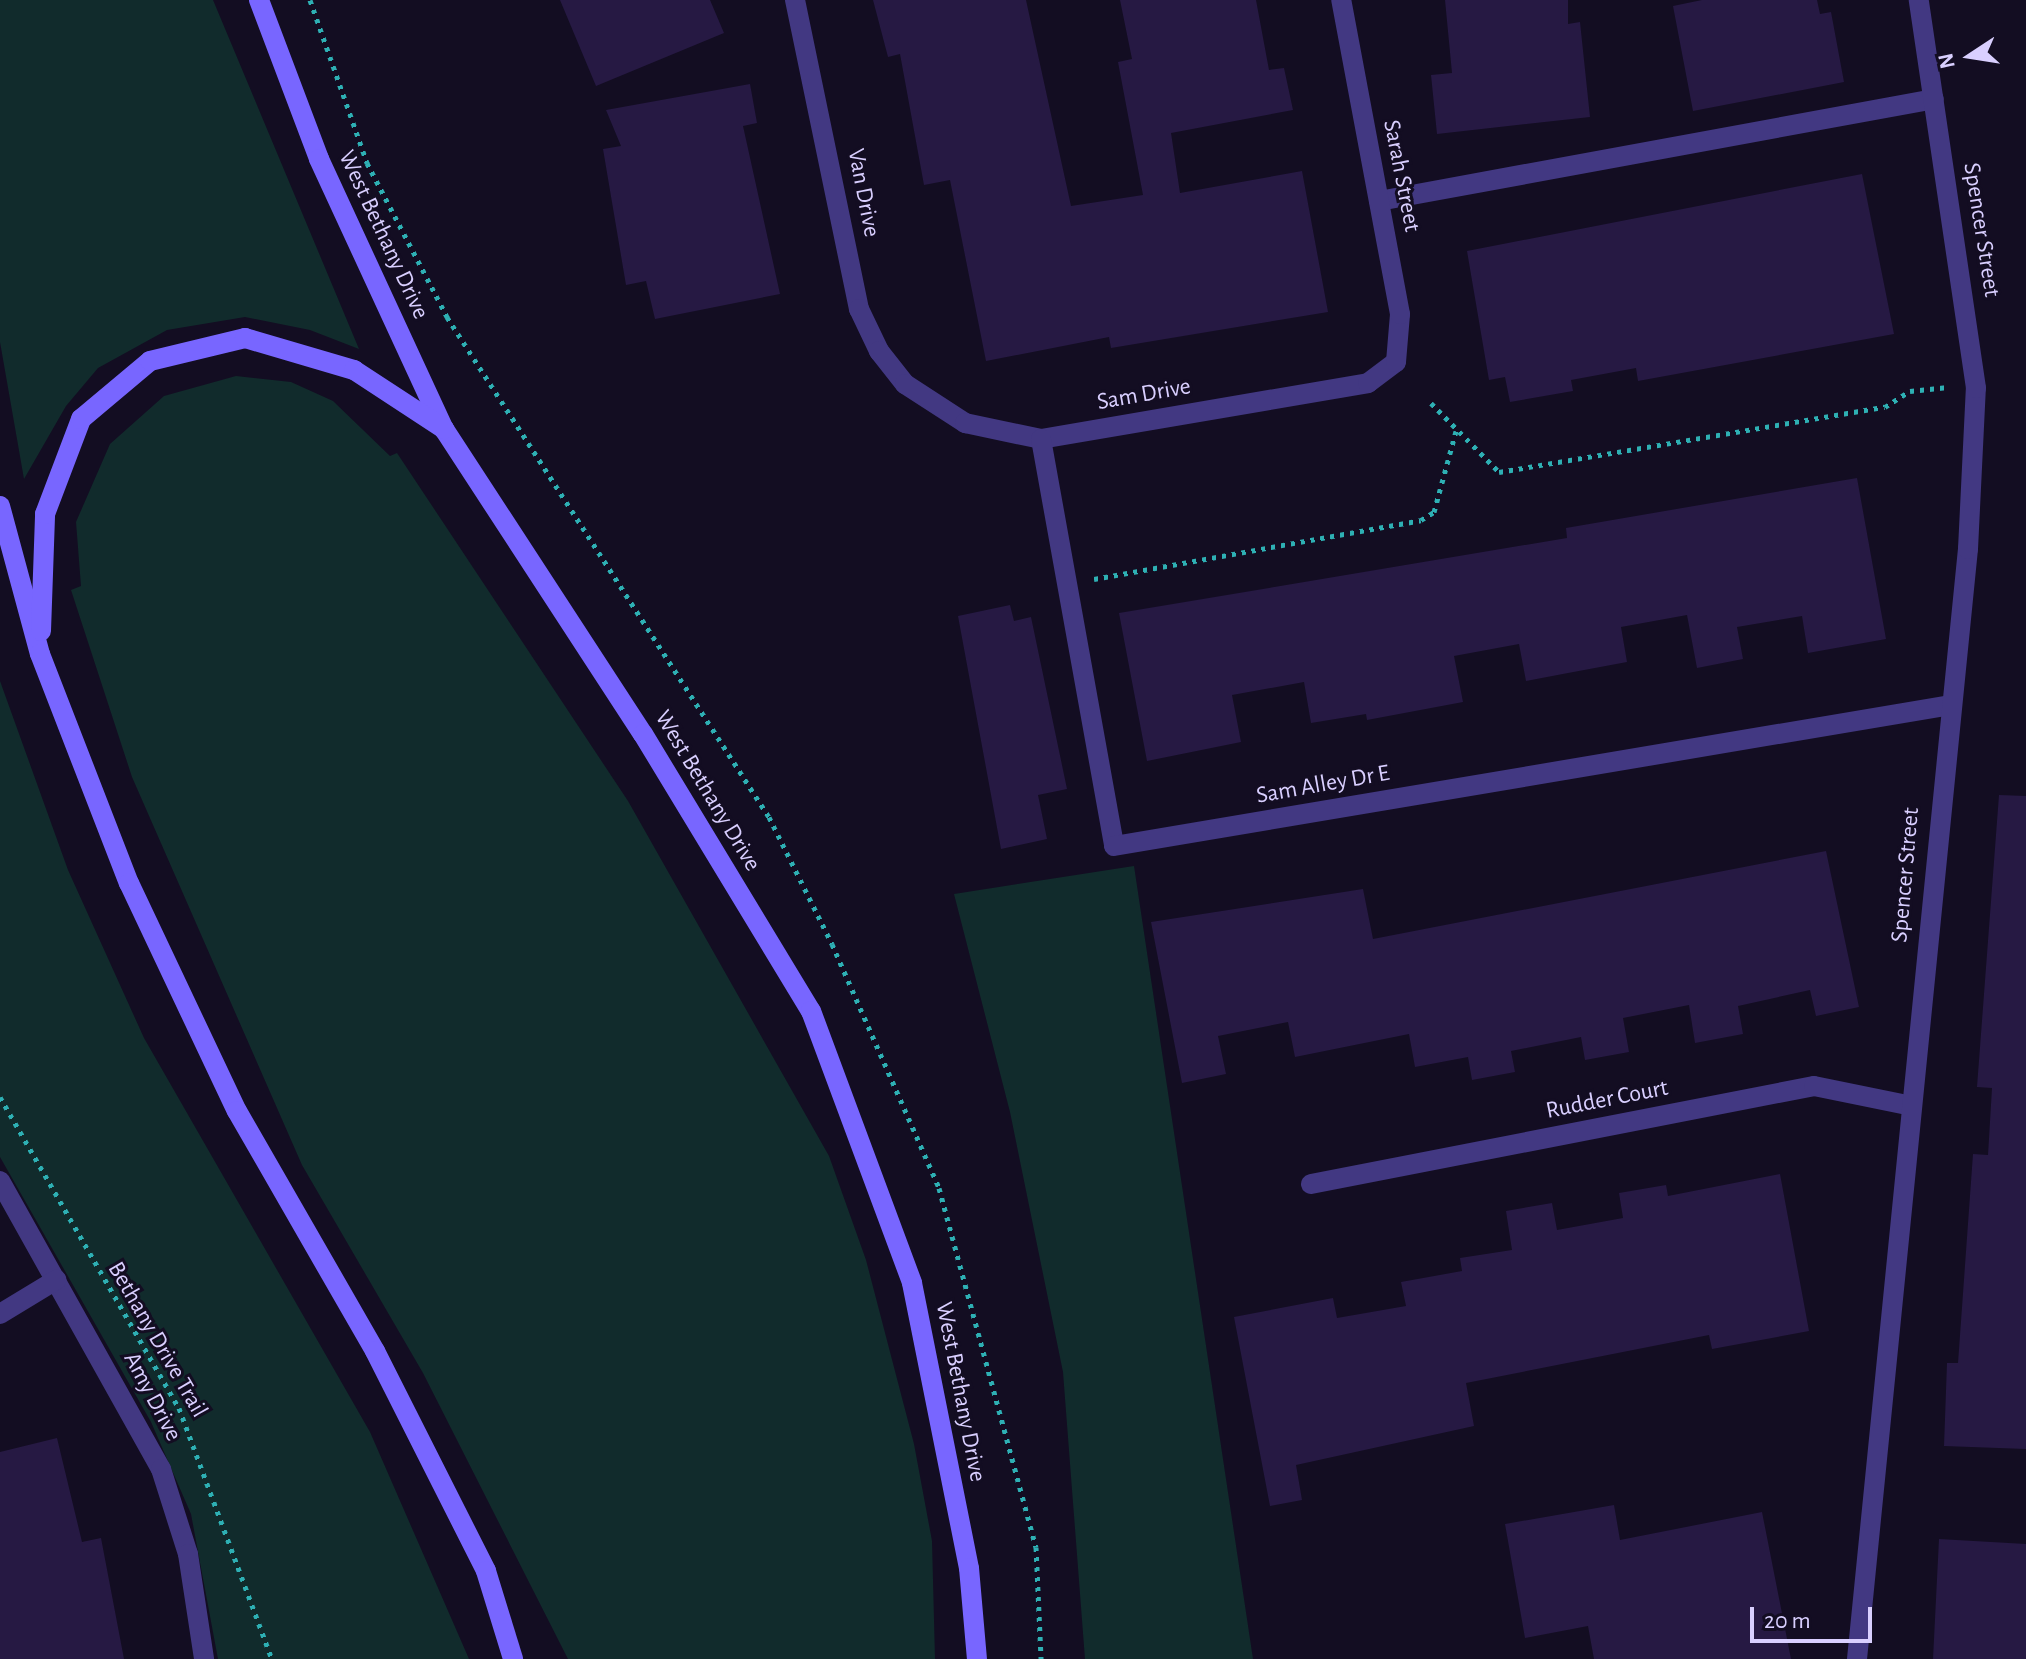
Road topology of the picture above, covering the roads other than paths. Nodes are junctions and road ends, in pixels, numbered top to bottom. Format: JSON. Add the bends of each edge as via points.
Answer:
{"nodes":[{"id":1,"x":259,"y":0,"type":"edge"},
{"id":2,"x":795,"y":0,"type":"edge"},
{"id":3,"x":1341,"y":0,"type":"edge"},
{"id":4,"x":1919,"y":0,"type":"edge"},
{"id":5,"x":1934,"y":99,"type":"junction"},
{"id":6,"x":1379,"y":201,"type":"junction"},
{"id":7,"x":1396,"y":362,"type":"joint"},
{"id":8,"x":905,"y":384,"type":"joint"},
{"id":9,"x":444,"y":429,"type":"junction"},
{"id":10,"x":1041,"y":439,"type":"junction"},
{"id":11,"x":0,"y":506,"type":"edge"},
{"id":12,"x":40,"y":654,"type":"junction"},
{"id":13,"x":1950,"y":705,"type":"junction"},
{"id":14,"x":1912,"y":1106,"type":"junction"},
{"id":15,"x":0,"y":1181,"type":"edge"},
{"id":16,"x":1311,"y":1184,"type":"dead end"},
{"id":17,"x":56,"y":1280,"type":"junction"},
{"id":18,"x":0,"y":1314,"type":"edge"},
{"id":19,"x":204,"y":1659,"type":"edge"},
{"id":20,"x":513,"y":1659,"type":"edge"},
{"id":21,"x":977,"y":1659,"type":"edge"},
{"id":22,"x":1857,"y":1659,"type":"edge"}],
"edges":[{"from":1,"to":9,"type":"main road","name":"West Bethany Drive","via":[[319,159]]},
{"from":2,"to":8,"type":"street","name":"Van Drive","via":[[859,309]]},
{"from":3,"to":6,"type":"street","name":"Sarah Street"},
{"from":4,"to":5,"type":"street","name":"Spencer Street"},
{"from":5,"to":6,"type":"street"},
{"from":5,"to":13,"type":"street","name":"Spencer Street","via":[[1976,362],[1968,549]]},
{"from":6,"to":7,"type":"street","name":"Sarah Street","via":[[1400,314]]},
{"from":7,"to":10,"type":"street","name":"Sam Drive","via":[[1384,375],[1353,386]]},
{"from":8,"to":10,"type":"street","name":"Sam Drive","via":[[965,423]]},
{"from":9,"to":12,"type":"main road","via":[[354,370],[245,338],[150,361],[81,419],[45,514]]},
{"from":9,"to":21,"type":"main road","name":"West Bethany Drive","via":[[643,734],[811,1011],[912,1283],[969,1568]]},
{"from":10,"to":13,"type":"street","name":"Sam Alley Dr E","via":[[1114,846]]},
{"from":11,"to":12,"type":"main road"},
{"from":12,"to":20,"type":"main road","via":[[129,883],[237,1111],[375,1351],[486,1571]]},
{"from":13,"to":14,"type":"street","name":"Spencer Street"},
{"from":14,"to":16,"type":"street","name":"Rudder Court","via":[[1814,1086]]},
{"from":14,"to":22,"type":"street","name":"Spencer Street"},
{"from":15,"to":17,"type":"street","name":"Amy Drive"},
{"from":17,"to":18,"type":"street"},
{"from":17,"to":19,"type":"street","name":"Amy Drive","via":[[161,1469],[188,1554]]}]}
